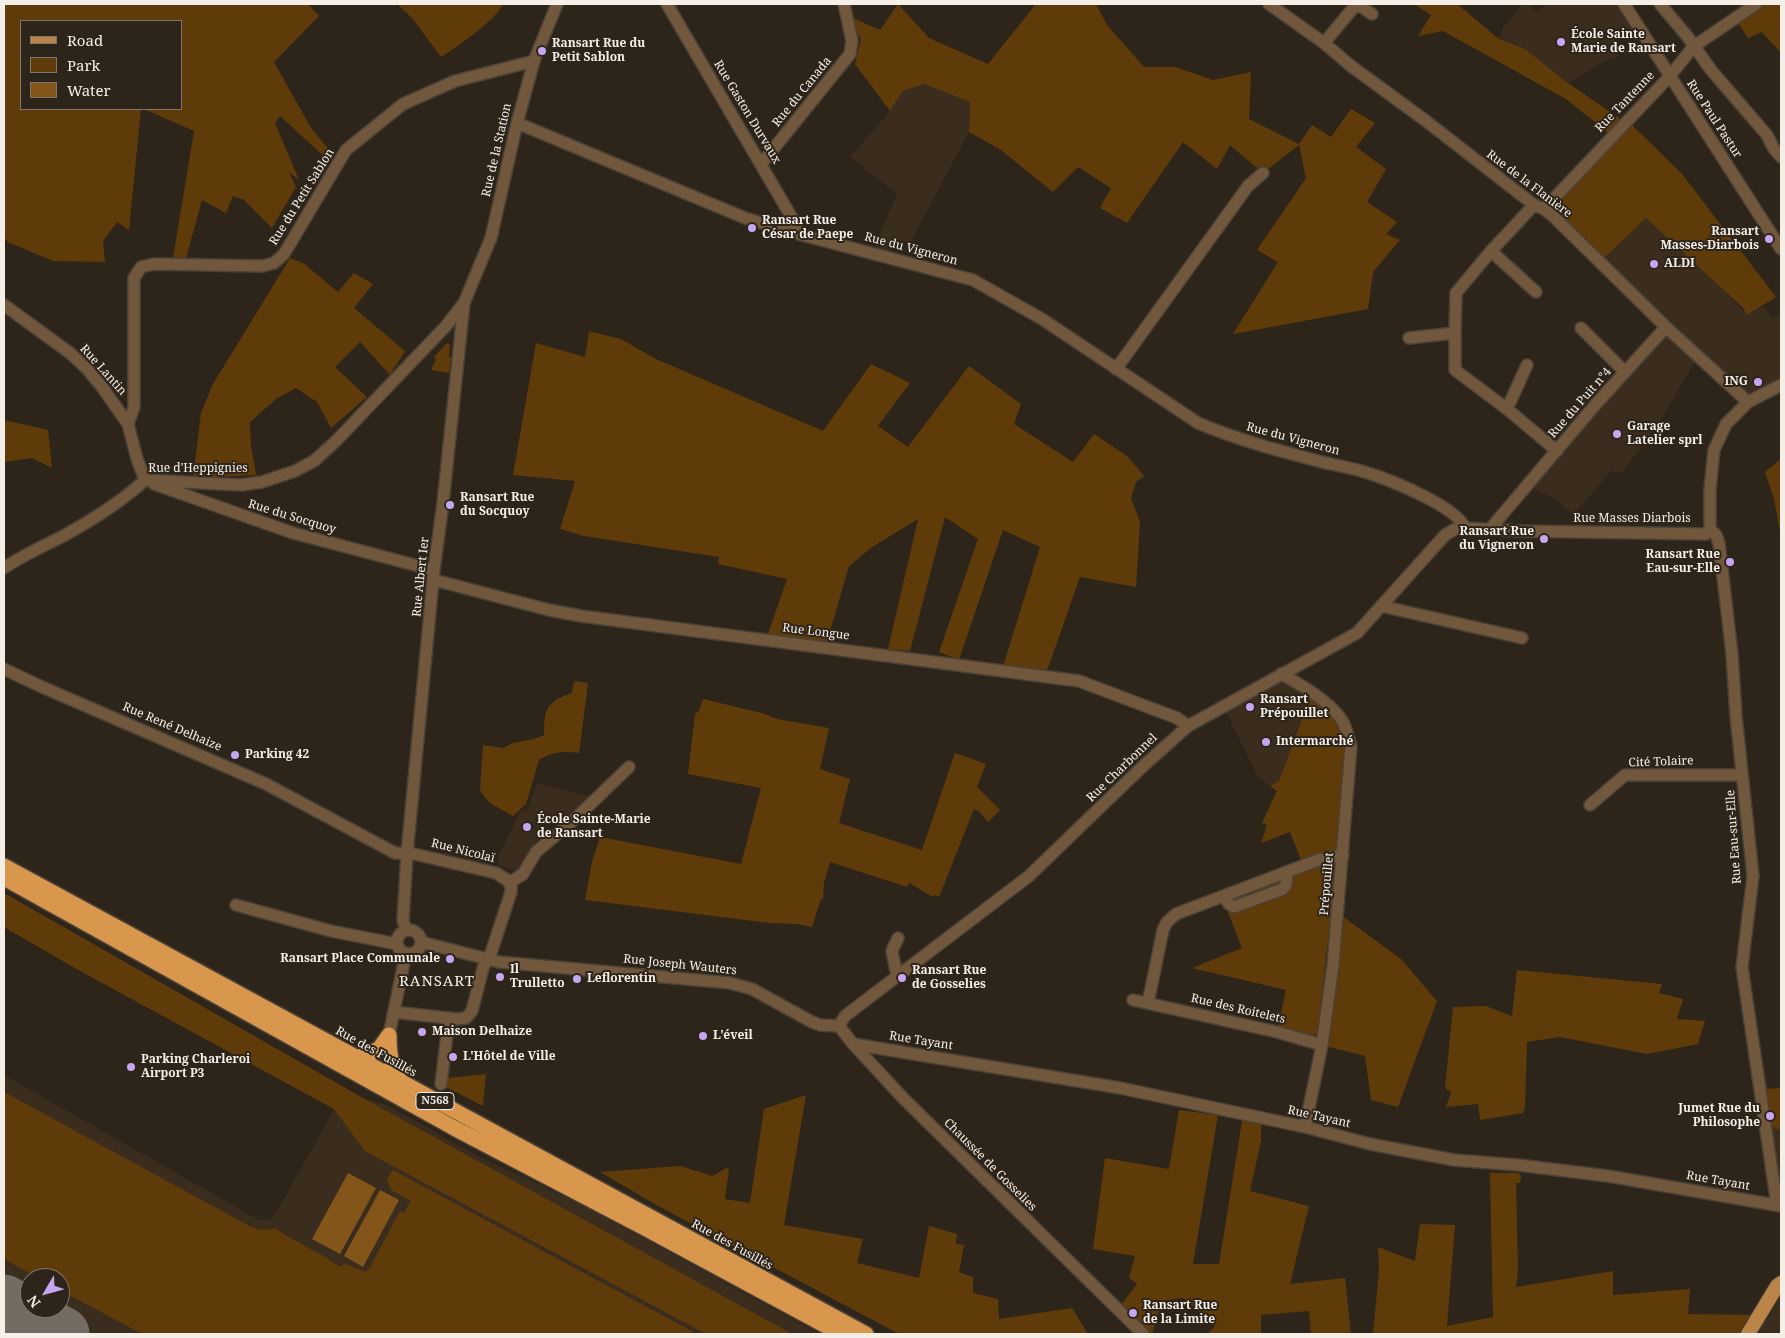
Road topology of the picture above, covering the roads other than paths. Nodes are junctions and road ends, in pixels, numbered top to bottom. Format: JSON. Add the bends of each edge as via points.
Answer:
{"nodes":[{"id":1,"x":557,"y":4,"type":"edge"},
{"id":2,"x":667,"y":4,"type":"edge"},
{"id":3,"x":844,"y":4,"type":"edge"},
{"id":4,"x":1269,"y":4,"type":"edge"},
{"id":5,"x":1624,"y":4,"type":"edge"},
{"id":6,"x":1660,"y":4,"type":"edge"},
{"id":7,"x":1756,"y":4,"type":"edge"},
{"id":8,"x":1372,"y":14,"type":"dead end"},
{"id":9,"x":1324,"y":44,"type":"junction"},
{"id":10,"x":1693,"y":47,"type":"junction"},
{"id":11,"x":534,"y":61,"type":"junction"},
{"id":12,"x":1670,"y":76,"type":"junction"},
{"id":13,"x":516,"y":123,"type":"junction"},
{"id":14,"x":1781,"y":157,"type":"edge"},
{"id":15,"x":762,"y":163,"type":"junction"},
{"id":16,"x":1263,"y":173,"type":"dead end"},
{"id":17,"x":1539,"y":207,"type":"junction"},
{"id":18,"x":802,"y":235,"type":"junction"},
{"id":19,"x":1781,"y":249,"type":"edge"},
{"id":20,"x":1492,"y":251,"type":"junction"},
{"id":21,"x":1536,"y":292,"type":"dead end"},
{"id":22,"x":464,"y":303,"type":"junction"},
{"id":23,"x":4,"y":305,"type":"edge"},
{"id":24,"x":1666,"y":327,"type":"junction"},
{"id":25,"x":1580,"y":328,"type":"dead end"},
{"id":26,"x":1455,"y":332,"type":"junction"},
{"id":27,"x":1409,"y":338,"type":"dead end"},
{"id":28,"x":1527,"y":364,"type":"dead end"},
{"id":29,"x":1116,"y":368,"type":"junction"},
{"id":30,"x":1625,"y":372,"type":"junction"},
{"id":31,"x":1781,"y":386,"type":"edge"},
{"id":32,"x":1748,"y":402,"type":"junction"},
{"id":33,"x":1507,"y":409,"type":"junction"},
{"id":34,"x":128,"y":424,"type":"junction"},
{"id":35,"x":1556,"y":451,"type":"junction"},
{"id":36,"x":145,"y":480,"type":"junction"},
{"id":37,"x":1465,"y":528,"type":"junction"},
{"id":38,"x":1490,"y":529,"type":"junction"},
{"id":39,"x":1710,"y":529,"type":"junction"},
{"id":40,"x":4,"y":568,"type":"edge"},
{"id":41,"x":434,"y":575,"type":"junction"},
{"id":42,"x":1381,"y":606,"type":"junction"},
{"id":43,"x":1522,"y":638,"type":"dead end"},
{"id":44,"x":4,"y":669,"type":"edge"},
{"id":45,"x":1282,"y":674,"type":"junction"},
{"id":46,"x":1188,"y":726,"type":"junction"},
{"id":47,"x":629,"y":767,"type":"dead end"},
{"id":48,"x":1742,"y":775,"type":"junction"},
{"id":49,"x":1590,"y":805,"type":"dead end"},
{"id":50,"x":407,"y":854,"type":"junction"},
{"id":51,"x":1344,"y":855,"type":"junction"},
{"id":52,"x":4,"y":866,"type":"edge"},
{"id":53,"x":4,"y":878,"type":"edge"},
{"id":54,"x":509,"y":882,"type":"junction"},
{"id":55,"x":236,"y":905,"type":"dead end"},
{"id":56,"x":406,"y":930,"type":"junction"},
{"id":57,"x":898,"y":938,"type":"dead end"},
{"id":58,"x":421,"y":942,"type":"junction"},
{"id":59,"x":398,"y":944,"type":"junction"},
{"id":60,"x":406,"y":953,"type":"junction"},
{"id":61,"x":487,"y":960,"type":"junction"},
{"id":62,"x":897,"y":976,"type":"junction"},
{"id":63,"x":1133,"y":1000,"type":"dead end"},
{"id":64,"x":1148,"y":1003,"type":"junction"},
{"id":65,"x":394,"y":1012,"type":"junction"},
{"id":66,"x":449,"y":1018,"type":"junction"},
{"id":67,"x":839,"y":1026,"type":"junction"},
{"id":68,"x":389,"y":1035,"type":"junction"},
{"id":69,"x":853,"y":1044,"type":"junction"},
{"id":70,"x":1322,"y":1045,"type":"junction"},
{"id":71,"x":358,"y":1058,"type":"junction"},
{"id":72,"x":402,"y":1083,"type":"junction"},
{"id":73,"x":441,"y":1084,"type":"dead end"},
{"id":74,"x":1305,"y":1127,"type":"junction"},
{"id":75,"x":1779,"y":1205,"type":"edge"},
{"id":76,"x":1781,"y":1283,"type":"edge"},
{"id":77,"x":841,"y":1334,"type":"edge"},
{"id":78,"x":866,"y":1334,"type":"edge"},
{"id":79,"x":1143,"y":1334,"type":"edge"},
{"id":80,"x":1748,"y":1334,"type":"edge"}],
"edges":[{"from":1,"to":11,"type":"street","name":"Rue de la Station"},
{"from":2,"to":15,"type":"street","name":"Rue Gaston Durvaux"},
{"from":3,"to":15,"type":"street","name":"Rue du Canada","via":[[852,41],[850,54]]},
{"from":4,"to":9,"type":"street","name":"Rue de la Flanière"},
{"from":5,"to":12,"type":"street","name":"Rue Paul Pastur"},
{"from":6,"to":10,"type":"street"},
{"from":7,"to":10,"type":"street","name":"Rue Tantenne"},
{"from":8,"to":9,"type":"street","via":[[1354,6]]},
{"from":9,"to":17,"type":"street","name":"Rue de la Flanière"},
{"from":10,"to":12,"type":"street","name":"Rue Tantenne"},
{"from":10,"to":14,"type":"street"},
{"from":11,"to":13,"type":"street","name":"Rue de la Station"},
{"from":11,"to":34,"type":"street","name":"Rue du Petit Sablon","via":[[455,80],[403,104],[346,150],[284,254],[274,263],[263,266],[154,264],[141,267],[134,278],[134,406]]},
{"from":12,"to":17,"type":"street","name":"Rue Tantenne"},
{"from":12,"to":19,"type":"street","name":"Rue Paul Pastur"},
{"from":13,"to":18,"type":"street","name":"Rue du Vigneron","via":[[744,218]]},
{"from":13,"to":22,"type":"street","name":"Rue de la Station","via":[[490,238]]},
{"from":15,"to":18,"type":"street","name":"Rue Gaston Durvaux"},
{"from":16,"to":29,"type":"street","via":[[1248,186]]},
{"from":17,"to":20,"type":"street","name":"Rue du Puit n°4"},
{"from":17,"to":24,"type":"street","name":"Rue de la Flanière","via":[[1561,224]]},
{"from":18,"to":29,"type":"street","name":"Rue du Vigneron","via":[[973,280],[1042,319]]},
{"from":20,"to":21,"type":"street"},
{"from":20,"to":26,"type":"street","name":"Rue du Puit n°4","via":[[1456,293]]},
{"from":22,"to":36,"type":"street","name":"Rue d'Heppignies","via":[[420,355],[314,461],[274,479],[250,484]]},
{"from":22,"to":41,"type":"street","name":"Rue Albert Ier"},
{"from":23,"to":34,"type":"street","name":"Rue Lantin","via":[[70,353],[116,404]]},
{"from":24,"to":30,"type":"street","name":"Rue du Puit n°4"},
{"from":24,"to":32,"type":"street","name":"Rue de la Flanière"},
{"from":25,"to":30,"type":"street","name":"Rue du Puit n°4"},
{"from":26,"to":27,"type":"street"},
{"from":26,"to":33,"type":"street","name":"Rue du Puit n°4","via":[[1455,370]]},
{"from":28,"to":33,"type":"street"},
{"from":29,"to":37,"type":"street","name":"Rue du Vigneron","via":[[1198,424],[1224,435],[1373,474],[1448,510]]},
{"from":30,"to":35,"type":"street","name":"Rue du Puit n°4"},
{"from":31,"to":32,"type":"street"},
{"from":32,"to":39,"type":"street","via":[[1726,424],[1714,450]]},
{"from":33,"to":35,"type":"street","name":"Rue du Puit n°4"},
{"from":34,"to":36,"type":"street","name":"Rue Lantin"},
{"from":35,"to":38,"type":"street","name":"Rue du Puit n°4"},
{"from":36,"to":40,"type":"street","name":"Rue d'Heppignies","via":[[101,514]]},
{"from":36,"to":41,"type":"street","name":"Rue du Socquoy","via":[[292,533]]},
{"from":37,"to":38,"type":"street","name":"Rue Masses Diarbois"},
{"from":37,"to":42,"type":"street","name":"Rue Charbonnel","via":[[1445,535]]},
{"from":38,"to":39,"type":"street","name":"Rue Masses Diarbois","via":[[1706,534]]},
{"from":39,"to":48,"type":"street","name":"Rue Eau-sur-Elle","via":[[1719,543]]},
{"from":41,"to":46,"type":"street","name":"Rue Longue","via":[[549,610],[581,616],[1079,681],[1177,718]]},
{"from":41,"to":50,"type":"street","name":"Rue Albert Ier"},
{"from":42,"to":43,"type":"street"},
{"from":42,"to":45,"type":"street","name":"Rue Charbonnel","via":[[1357,632]]},
{"from":44,"to":50,"type":"street","name":"Rue René Delhaize","via":[[266,784],[395,853]]},
{"from":45,"to":46,"type":"street","name":"Rue Charbonnel"},
{"from":45,"to":51,"type":"street","name":"Prépouillet","via":[[1319,698],[1344,723],[1352,747]]},
{"from":46,"to":62,"type":"street","name":"Rue Charbonnel","via":[[1029,876]]},
{"from":47,"to":54,"type":"street","via":[[536,852],[523,874]]},
{"from":48,"to":49,"type":"street","name":"Cité Tolaire","via":[[1625,775]]},
{"from":48,"to":75,"type":"street","name":"Rue Eau-sur-Elle","via":[[1753,876],[1742,967]]},
{"from":50,"to":54,"type":"street","name":"Rue Nicolaï","via":[[490,872]]},
{"from":50,"to":56,"type":"street","name":"Rue Albert Ier","via":[[403,920]]},
{"from":51,"to":64,"type":"street","via":[[1318,860],[1288,872],[1283,889],[1234,907],[1224,896],[1176,914],[1163,930]]},
{"from":51,"to":70,"type":"street","name":"Prépouillet"},
{"from":52,"to":71,"type":"highway","name":"Rue des Fusillés","number":"N568"},
{"from":53,"to":77,"type":"highway","number":"N568","via":[[454,1128]]},
{"from":54,"to":61,"type":"street","via":[[512,888],[510,897]]},
{"from":55,"to":59,"type":"street","via":[[331,931]]},
{"from":56,"to":58,"type":"street","via":[[416,932]]},
{"from":56,"to":59,"type":"street","via":[[399,935]]},
{"from":57,"to":62,"type":"street","via":[[892,951]]},
{"from":58,"to":60,"type":"street","via":[[415,953]]},
{"from":58,"to":61,"type":"street","name":"Rue Joseph Wauters"},
{"from":59,"to":60,"type":"street"},
{"from":60,"to":65,"type":"street"},
{"from":61,"to":66,"type":"street","via":[[472,1011],[466,1018]]},
{"from":61,"to":67,"type":"street","name":"Rue Joseph Wauters","via":[[730,983],[752,989],[812,1022]]},
{"from":62,"to":67,"type":"street","name":"Rue Charbonnel","via":[[845,1016]]},
{"from":63,"to":64,"type":"street","name":"Rue des Roitelets"},
{"from":64,"to":70,"type":"street","name":"Rue des Roitelets"},
{"from":65,"to":66,"type":"street"},
{"from":65,"to":68,"type":"street"},
{"from":66,"to":73,"type":"street"},
{"from":67,"to":69,"type":"street"},
{"from":68,"to":71,"type":"highway","via":[[379,1049]]},
{"from":68,"to":72,"type":"highway","via":[[389,1055]]},
{"from":69,"to":74,"type":"street","name":"Rue Tayant","via":[[1120,1088]]},
{"from":69,"to":79,"type":"street","name":"Chaussée de Gosselies","via":[[903,1098]]},
{"from":70,"to":74,"type":"street","name":"Prépouillet"},
{"from":71,"to":72,"type":"highway","name":"Rue des Fusillés","number":"N568"},
{"from":72,"to":78,"type":"highway","name":"Rue des Fusillés","number":"N568"},
{"from":74,"to":75,"type":"street","name":"Rue Tayant","via":[[1370,1144],[1454,1160],[1608,1176]]},
{"from":76,"to":80,"type":"main road"}]}
